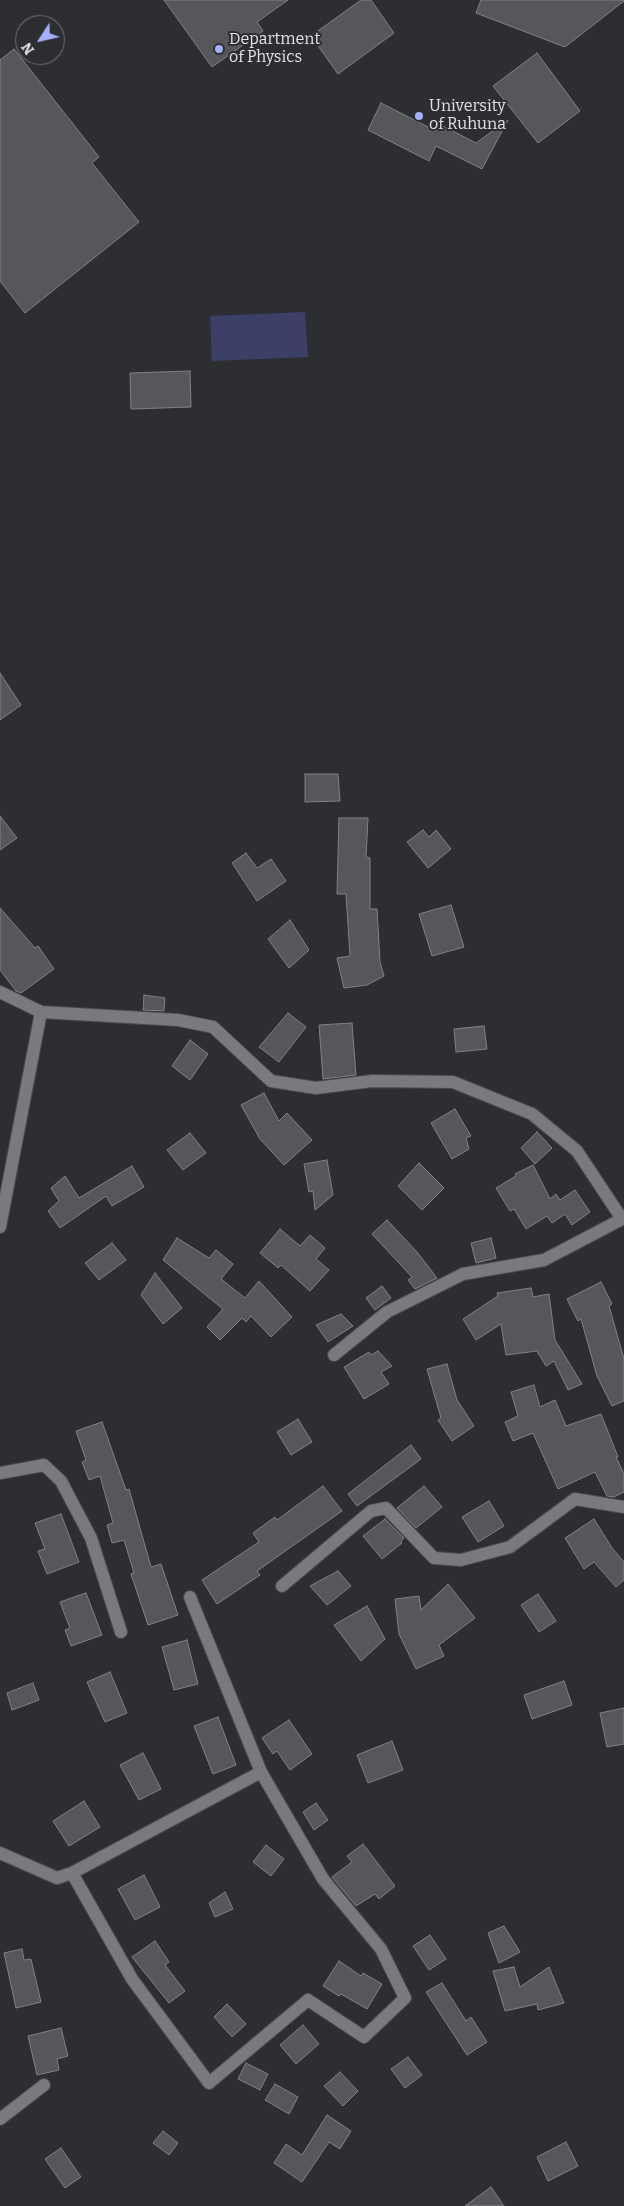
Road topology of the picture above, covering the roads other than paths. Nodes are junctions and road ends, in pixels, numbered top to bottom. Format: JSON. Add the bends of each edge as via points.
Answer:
{"nodes":[{"id":1,"x":0,"y":992,"type":"edge"},
{"id":2,"x":41,"y":1012,"type":"junction"},
{"id":3,"x":623,"y":1218,"type":"edge"},
{"id":4,"x":0,"y":1227,"type":"edge"},
{"id":5,"x":334,"y":1355,"type":"dead end"},
{"id":6,"x":0,"y":1473,"type":"edge"},
{"id":7,"x":624,"y":1507,"type":"edge"},
{"id":8,"x":282,"y":1586,"type":"dead end"},
{"id":9,"x":190,"y":1597,"type":"dead end"},
{"id":10,"x":122,"y":1632,"type":"dead end"},
{"id":11,"x":261,"y":1772,"type":"junction"},
{"id":12,"x":0,"y":1853,"type":"edge"},
{"id":13,"x":72,"y":1873,"type":"junction"},
{"id":14,"x":44,"y":2085,"type":"dead end"},
{"id":15,"x":0,"y":2119,"type":"edge"}],
"edges":[{"from":1,"to":2,"type":"street"},
{"from":2,"to":3,"type":"street","via":[[178,1020],[213,1027],[271,1081],[316,1088],[372,1082],[454,1082],[532,1114],[577,1151]]},
{"from":2,"to":4,"type":"street"},
{"from":3,"to":5,"type":"street","via":[[544,1260],[463,1274],[387,1312]]},
{"from":6,"to":10,"type":"street","via":[[44,1465],[61,1481],[91,1538]]},
{"from":7,"to":8,"type":"street","via":[[575,1499],[510,1547],[461,1560],[434,1558],[386,1508],[371,1511]]},
{"from":9,"to":11,"type":"street"},
{"from":11,"to":13,"type":"street"},
{"from":11,"to":13,"type":"street","via":[[323,1879],[381,1949],[405,1998],[364,2037],[308,2000],[210,2083],[132,1979]]},
{"from":12,"to":13,"type":"street","via":[[56,1878]]},
{"from":14,"to":15,"type":"street"}]}
